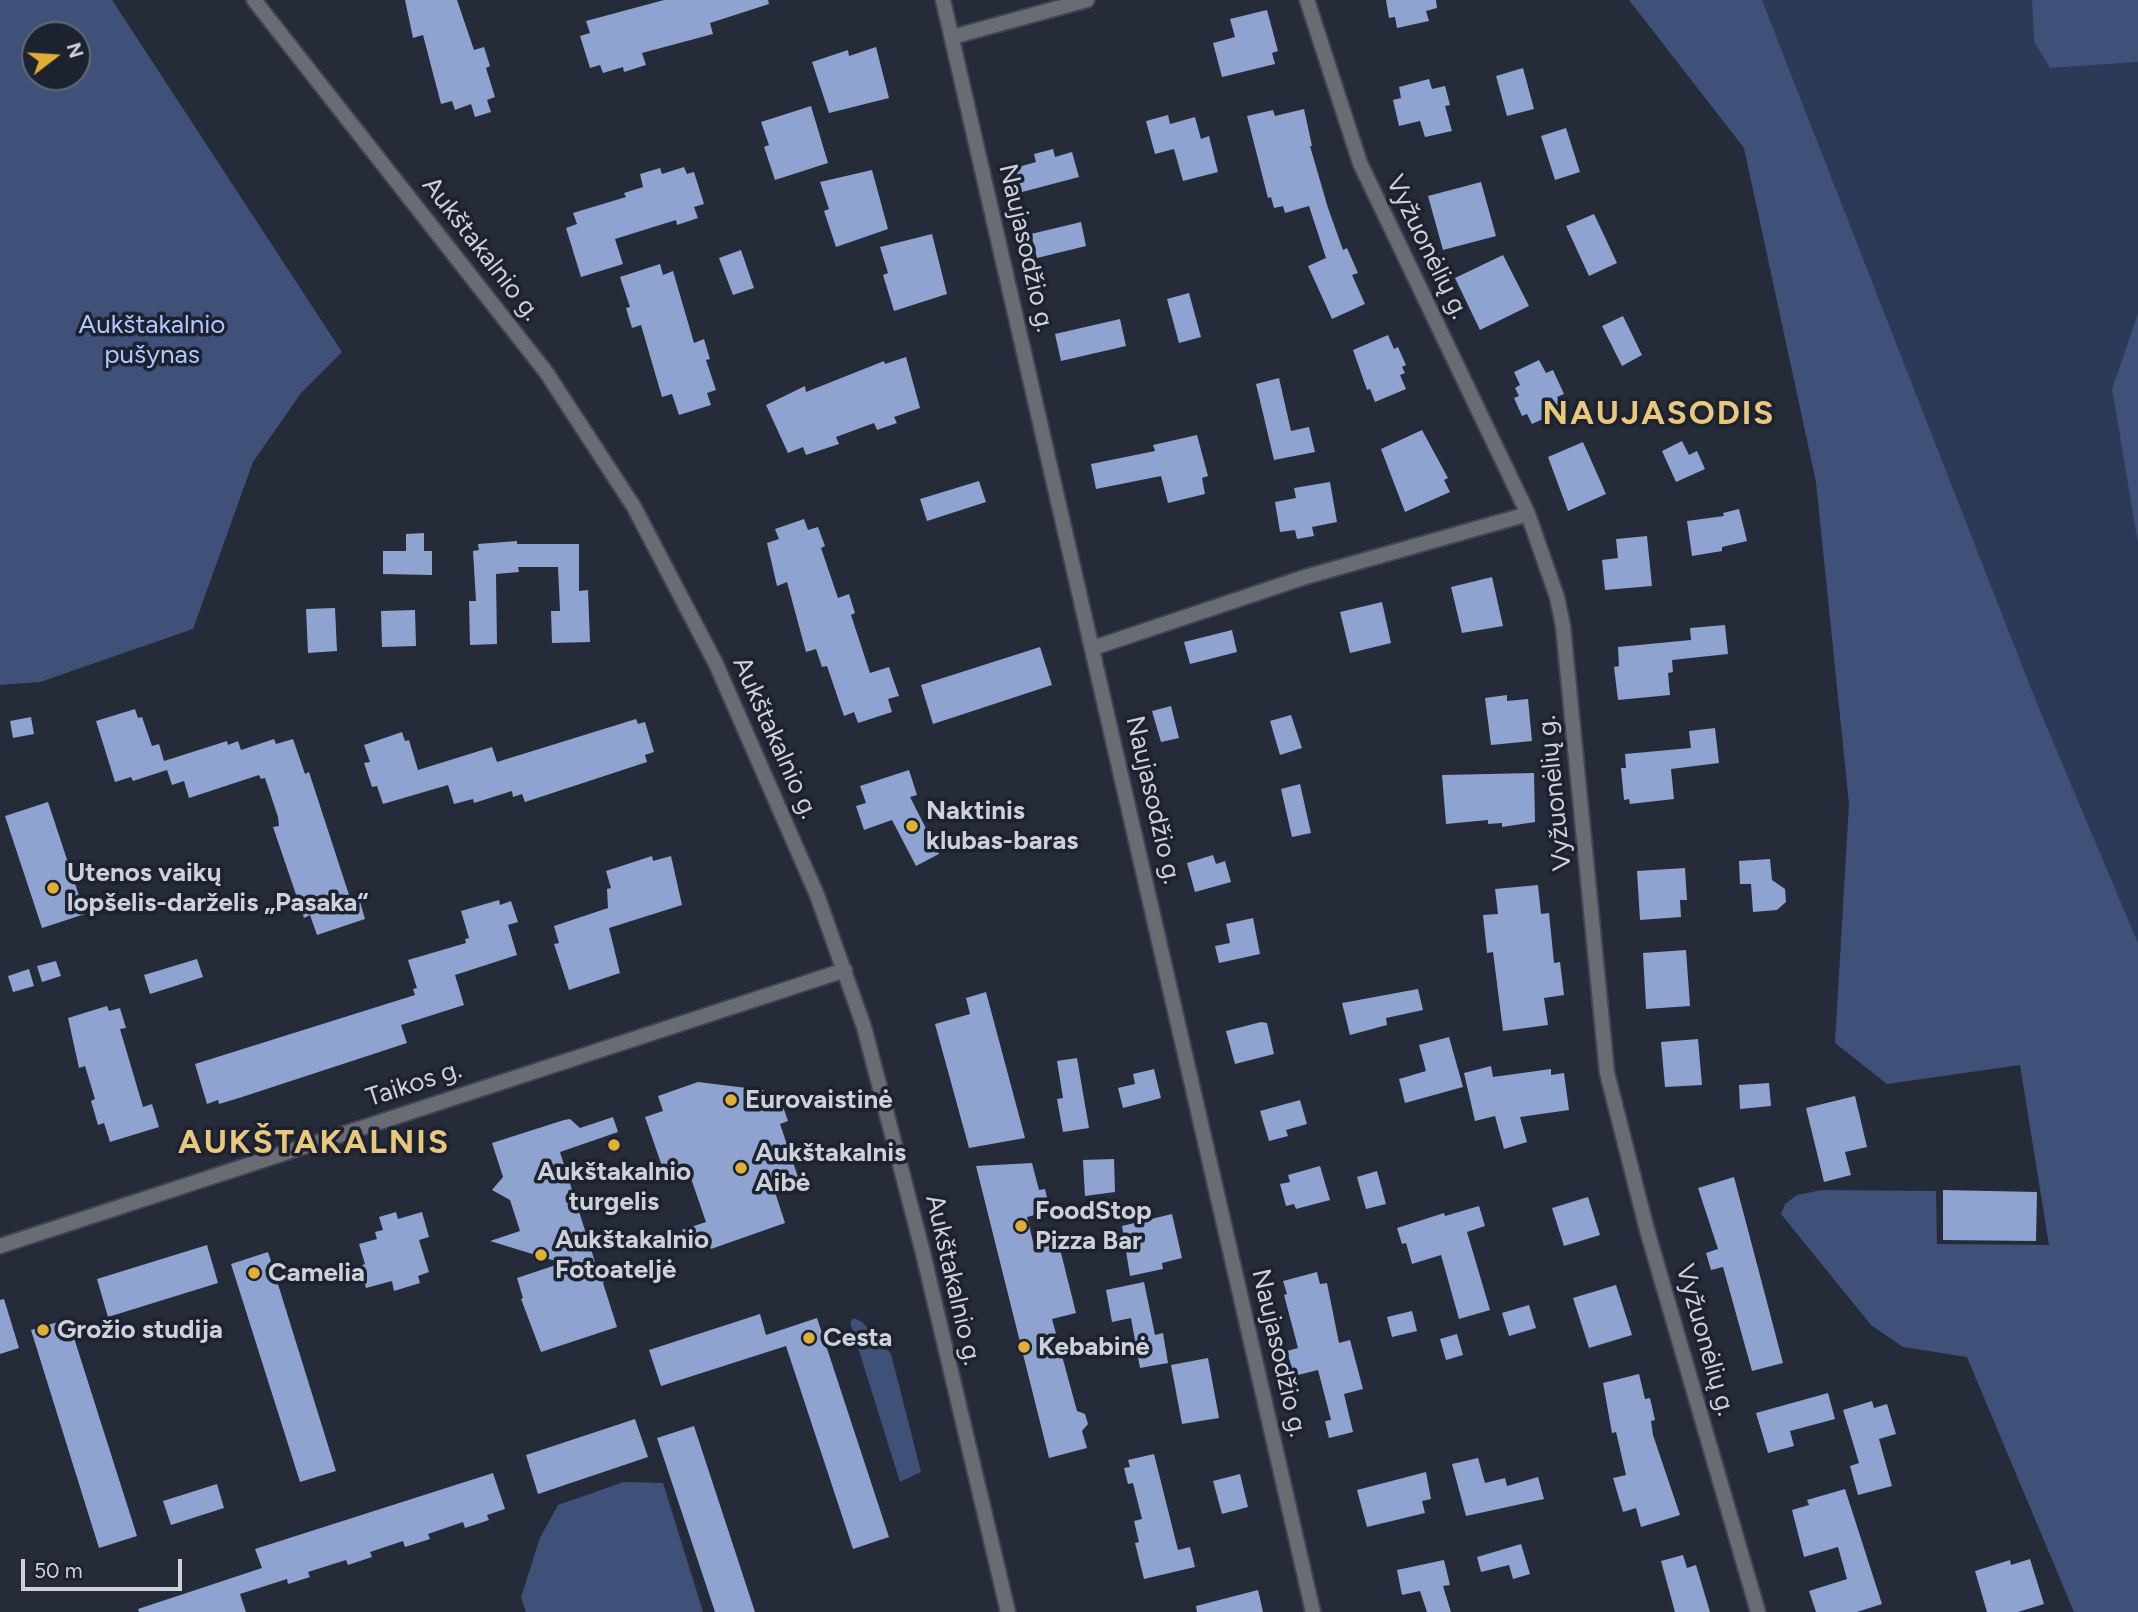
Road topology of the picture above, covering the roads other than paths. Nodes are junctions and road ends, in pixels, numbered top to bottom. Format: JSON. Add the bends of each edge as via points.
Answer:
{"nodes":[{"id":1,"x":254,"y":0,"type":"edge"},
{"id":2,"x":943,"y":0,"type":"edge"},
{"id":3,"x":1087,"y":0,"type":"edge"},
{"id":4,"x":1307,"y":0,"type":"edge"},
{"id":5,"x":952,"y":37,"type":"junction"},
{"id":6,"x":1528,"y":514,"type":"junction"},
{"id":7,"x":1093,"y":648,"type":"junction"},
{"id":8,"x":845,"y":970,"type":"junction"},
{"id":9,"x":0,"y":1246,"type":"edge"},
{"id":10,"x":1007,"y":1612,"type":"edge"},
{"id":11,"x":1313,"y":1612,"type":"edge"},
{"id":12,"x":1758,"y":1612,"type":"edge"}],
"edges":[{"from":1,"to":8,"type":"street","name":"Aukštakalnio g.","via":[[546,372],[634,507],[716,664],[785,818]]},
{"from":2,"to":5,"type":"street","name":"Naujasodžio g."},
{"from":3,"to":5,"type":"street"},
{"from":4,"to":6,"type":"street","name":"Vyžuonėlių g.","via":[[1360,163]]},
{"from":5,"to":7,"type":"street","name":"Naujasodžio g."},
{"from":6,"to":7,"type":"street","via":[[1305,577]]},
{"from":6,"to":12,"type":"street","name":"Vyžuonėlių g.","via":[[1563,626],[1607,1073],[1647,1230]]},
{"from":7,"to":11,"type":"street","name":"Naujasodžio g."},
{"from":8,"to":9,"type":"street","name":"Taikos g."},
{"from":8,"to":10,"type":"street","name":"Aukštakalnio g.","via":[[919,1236]]}]}
